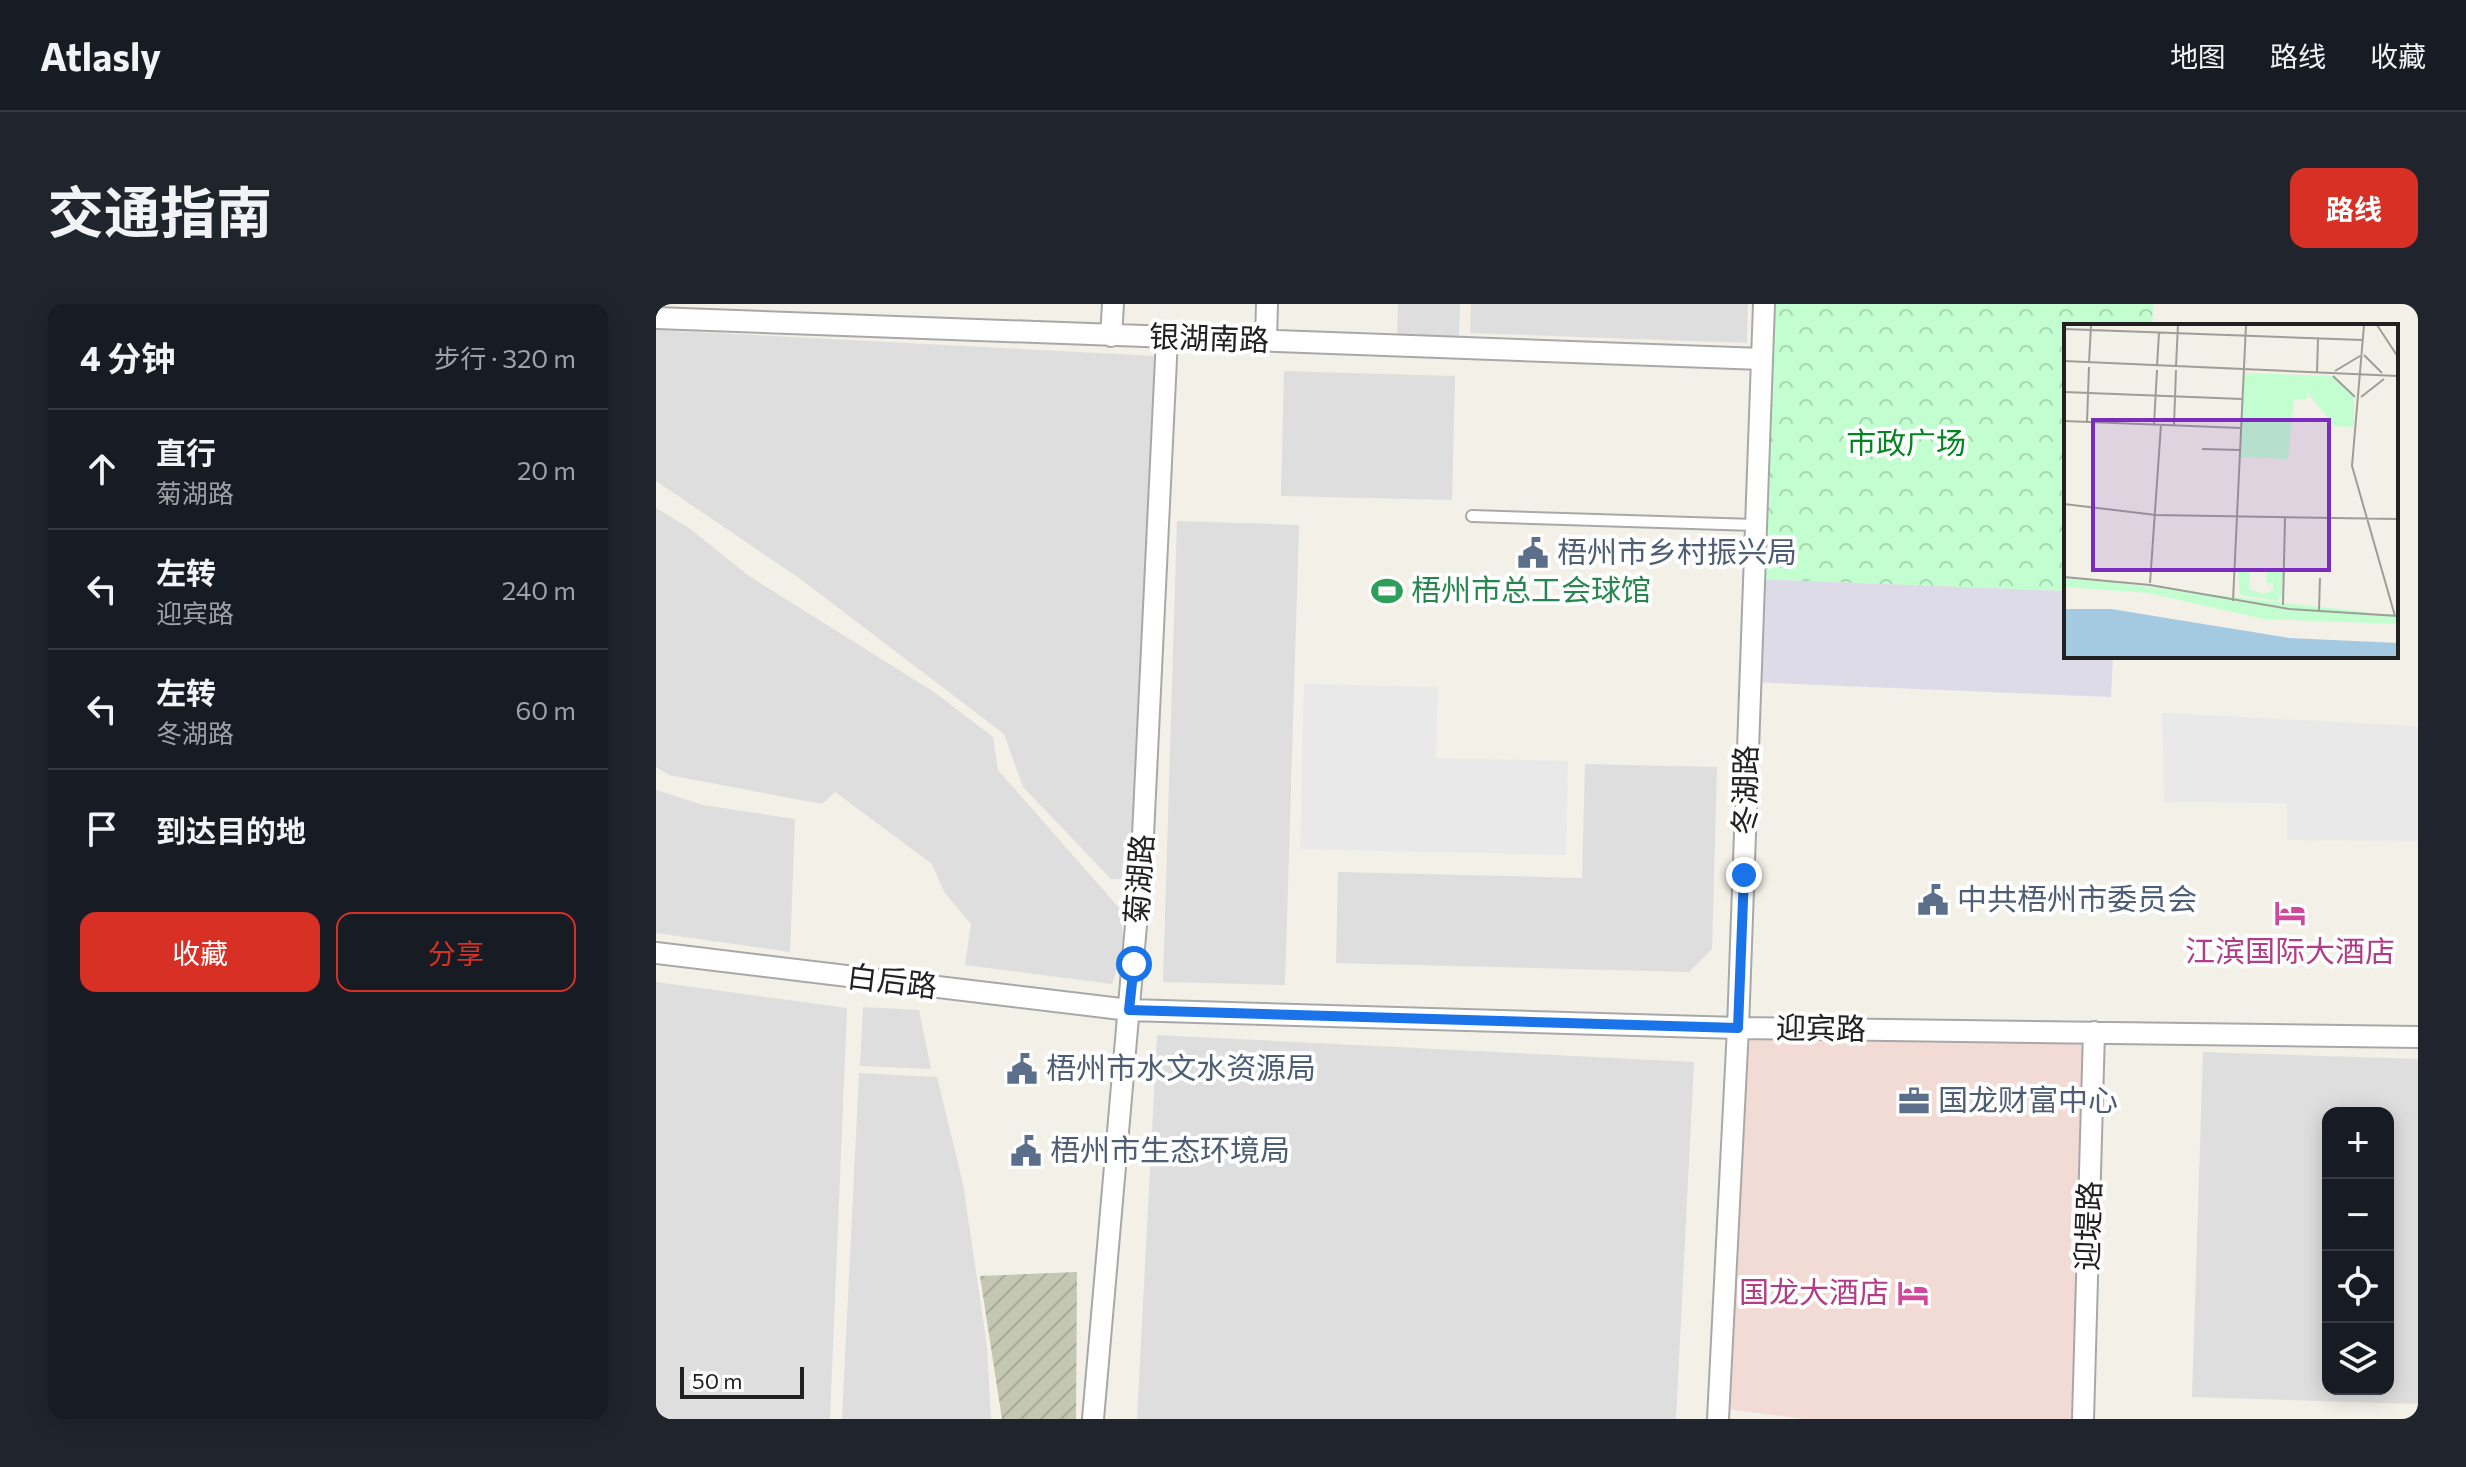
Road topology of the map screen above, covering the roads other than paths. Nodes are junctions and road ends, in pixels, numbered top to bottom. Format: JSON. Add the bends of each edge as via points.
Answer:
{"nodes":[{"id":1,"x":1113,"y":304,"type":"edge"},
{"id":2,"x":1267,"y":304,"type":"edge"},
{"id":3,"x":1764,"y":304,"type":"edge"},
{"id":4,"x":656,"y":318,"type":"edge"},
{"id":5,"x":1111,"y":336,"type":"junction"},
{"id":6,"x":1167,"y":338,"type":"junction"},
{"id":7,"x":1266,"y":340,"type":"junction"},
{"id":8,"x":1762,"y":359,"type":"junction"},
{"id":9,"x":1472,"y":516,"type":"dead end"},
{"id":10,"x":1755,"y":525,"type":"junction"},
{"id":11,"x":656,"y":953,"type":"edge"},
{"id":12,"x":1129,"y":1010,"type":"junction"},
{"id":13,"x":1738,"y":1028,"type":"junction"},
{"id":14,"x":2094,"y":1032,"type":"junction"},
{"id":15,"x":2418,"y":1037,"type":"edge"},
{"id":16,"x":1093,"y":1419,"type":"edge"},
{"id":17,"x":1718,"y":1419,"type":"edge"},
{"id":18,"x":2083,"y":1419,"type":"edge"}],
"edges":[{"from":1,"to":5,"type":"street"},
{"from":2,"to":7,"type":"street"},
{"from":3,"to":8,"type":"street","name":"冬湖路"},
{"from":4,"to":5,"type":"street","name":"银湖南路"},
{"from":5,"to":6,"type":"street","name":"银湖南路"},
{"from":6,"to":7,"type":"street","name":"银湖南路"},
{"from":6,"to":12,"type":"street","name":"菊湖路","via":[[1142,856]]},
{"from":7,"to":8,"type":"street","name":"银湖南路"},
{"from":8,"to":10,"type":"street","name":"冬湖路"},
{"from":9,"to":10,"type":"lane"},
{"from":10,"to":13,"type":"street","name":"冬湖路"},
{"from":11,"to":12,"type":"street","name":"白后路"},
{"from":12,"to":13,"type":"street","name":"迎宾路"},
{"from":12,"to":16,"type":"street","name":"菊湖路"},
{"from":13,"to":14,"type":"street","name":"迎宾路"},
{"from":13,"to":17,"type":"street","name":"冬湖路"},
{"from":14,"to":15,"type":"street","name":"迎宾路"},
{"from":14,"to":18,"type":"street","name":"迎堤路"}]}
